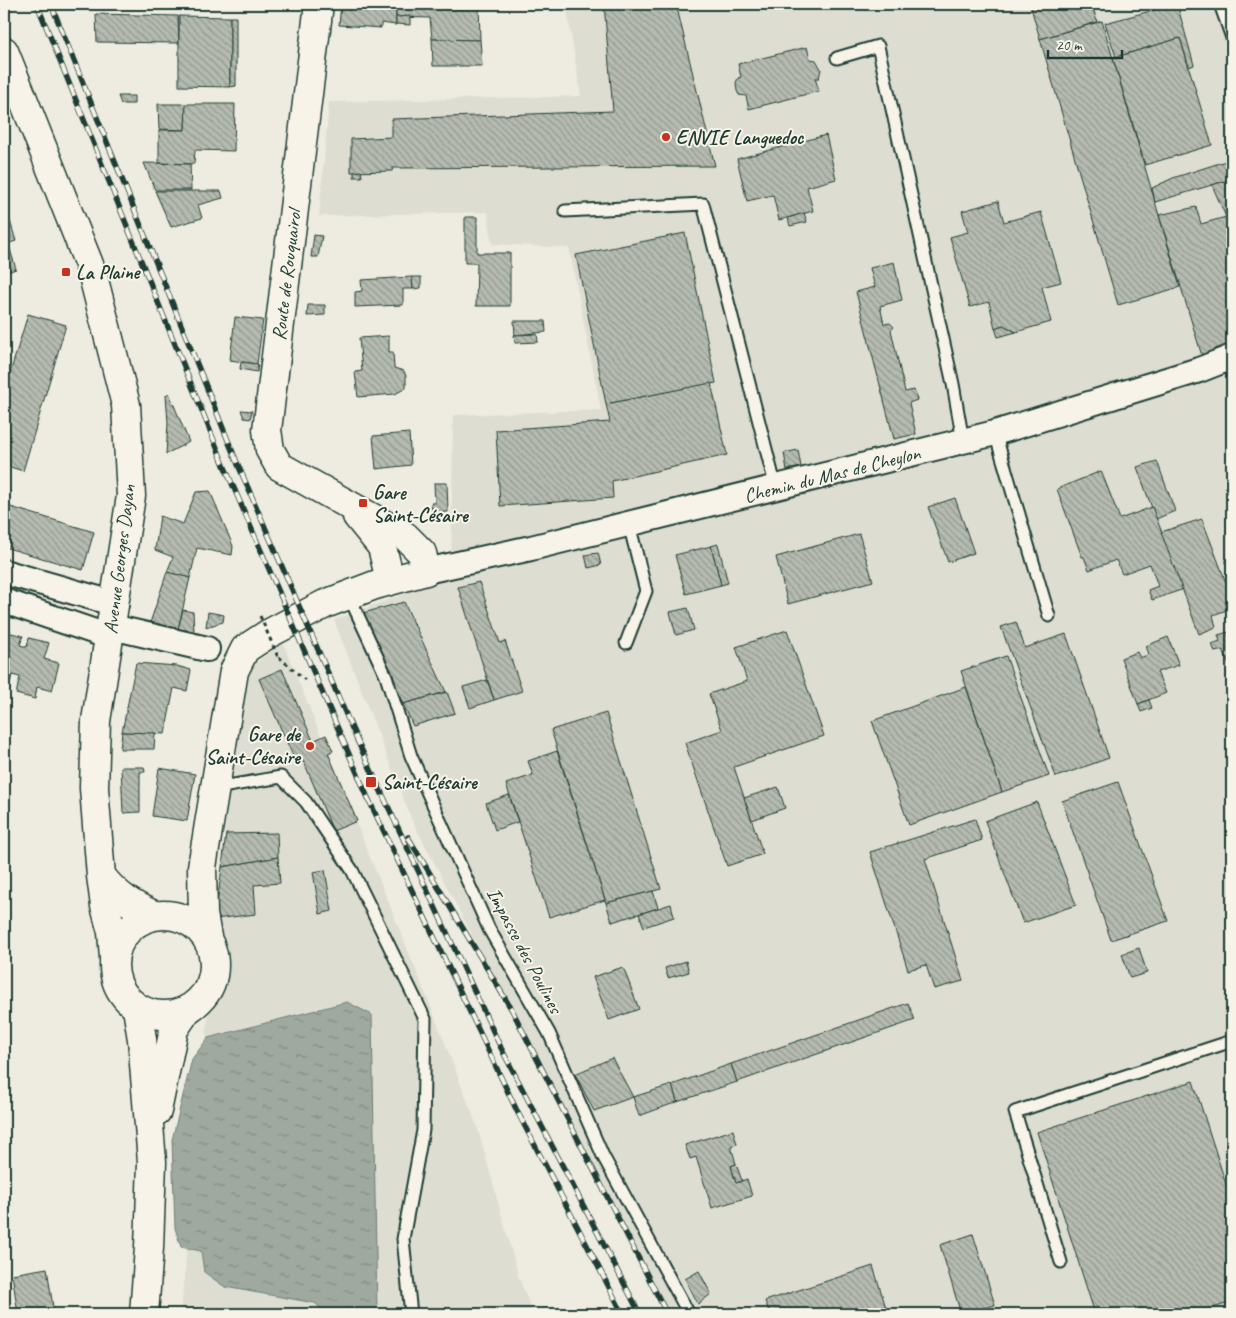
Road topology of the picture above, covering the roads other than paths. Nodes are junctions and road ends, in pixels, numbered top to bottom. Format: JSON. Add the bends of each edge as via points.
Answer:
{"nodes":[{"id":1,"x":318,"y":4,"type":"edge"},
{"id":2,"x":1220,"y":4,"type":"edge"},
{"id":3,"x":1232,"y":38,"type":"edge"},
{"id":4,"x":4,"y":51,"type":"edge"},
{"id":5,"x":837,"y":58,"type":"dead end"},
{"id":6,"x":565,"y":211,"type":"dead end"},
{"id":7,"x":1232,"y":357,"type":"edge"},
{"id":8,"x":995,"y":433,"type":"junction"},
{"id":9,"x":963,"y":441,"type":"junction"},
{"id":10,"x":776,"y":488,"type":"junction"},
{"id":11,"x":348,"y":505,"type":"junction"},
{"id":12,"x":629,"y":524,"type":"junction"},
{"id":13,"x":426,"y":571,"type":"junction"},
{"id":14,"x":4,"y":572,"type":"edge"},
{"id":15,"x":382,"y":583,"type":"junction"},
{"id":16,"x":348,"y":594,"type":"junction"},
{"id":17,"x":4,"y":602,"type":"edge"},
{"id":18,"x":1049,"y":616,"type":"dead end"},
{"id":19,"x":112,"y":623,"type":"junction"},
{"id":20,"x":626,"y":643,"type":"dead end"},
{"id":21,"x":207,"y":648,"type":"dead end"},
{"id":22,"x":214,"y":788,"type":"junction"},
{"id":23,"x":202,"y":867,"type":"junction"},
{"id":24,"x":102,"y":877,"type":"junction"},
{"id":25,"x":161,"y":915,"type":"junction"},
{"id":26,"x":207,"y":937,"type":"junction"},
{"id":27,"x":114,"y":958,"type":"junction"},
{"id":28,"x":137,"y":1008,"type":"junction"},
{"id":29,"x":187,"y":1010,"type":"junction"},
{"id":30,"x":1232,"y":1041,"type":"edge"},
{"id":31,"x":152,"y":1162,"type":"junction"},
{"id":32,"x":1061,"y":1262,"type":"dead end"},
{"id":33,"x":144,"y":1314,"type":"edge"},
{"id":34,"x":411,"y":1314,"type":"edge"},
{"id":35,"x":689,"y":1314,"type":"edge"}],
"edges":[{"from":1,"to":11,"type":"street","name":"Route de Rouquairol","via":[[267,430],[270,450],[279,466]]},
{"from":2,"to":3,"type":"lane"},
{"from":4,"to":19,"type":"street","name":"Avenue Georges Dayan","via":[[92,272],[126,405],[131,496]]},
{"from":5,"to":9,"type":"lane","via":[[878,46]]},
{"from":6,"to":10,"type":"lane","via":[[703,204]]},
{"from":7,"to":8,"type":"street","name":"Chemin du Mas de Cheylon"},
{"from":8,"to":9,"type":"street","name":"Chemin du Mas de Cheylon"},
{"from":8,"to":18,"type":"lane"},
{"from":9,"to":10,"type":"street","name":"Chemin du Mas de Cheylon"},
{"from":10,"to":12,"type":"street","name":"Chemin du Mas de Cheylon"},
{"from":11,"to":13,"type":"street","name":"Route de Rouquairol","via":[[405,536],[422,552]]},
{"from":11,"to":15,"type":"street","name":"Route de Rouquairol","via":[[382,547]]},
{"from":12,"to":13,"type":"street","name":"Chemin du Mas de Cheylon"},
{"from":12,"to":20,"type":"lane","via":[[646,591]]},
{"from":13,"to":15,"type":"street"},
{"from":14,"to":19,"type":"street"},
{"from":15,"to":16,"type":"street"},
{"from":16,"to":22,"type":"street","via":[[245,649],[234,671]]},
{"from":16,"to":35,"type":"lane","name":"Impasse des Poulines","via":[[386,676],[411,756],[489,929],[549,1033],[603,1156]]},
{"from":17,"to":19,"type":"street"},
{"from":19,"to":21,"type":"street"},
{"from":19,"to":24,"type":"street","name":"Avenue Georges Dayan","via":[[96,721],[94,788]]},
{"from":22,"to":23,"type":"street"},
{"from":22,"to":34,"type":"lane","via":[[281,777],[306,802],[352,870],[425,1019],[423,1130],[403,1239]]},
{"from":23,"to":25,"type":"street","via":[[179,906]]},
{"from":23,"to":26,"type":"street"},
{"from":24,"to":25,"type":"street","via":[[114,892],[132,905]]},
{"from":24,"to":27,"type":"street","name":"Avenue Georges Dayan"},
{"from":25,"to":26,"type":"street","via":[[190,921]]},
{"from":25,"to":27,"type":"street","via":[[140,920],[130,928],[118,943]]},
{"from":26,"to":29,"type":"street","via":[[215,966],[213,980],[205,995]]},
{"from":27,"to":28,"type":"street","via":[[119,987]]},
{"from":28,"to":29,"type":"street","via":[[156,1015]]},
{"from":28,"to":31,"type":"street"},
{"from":29,"to":31,"type":"street","via":[[174,1029],[166,1062]]},
{"from":30,"to":32,"type":"lane","via":[[1015,1112]]},
{"from":31,"to":33,"type":"street"}]}
